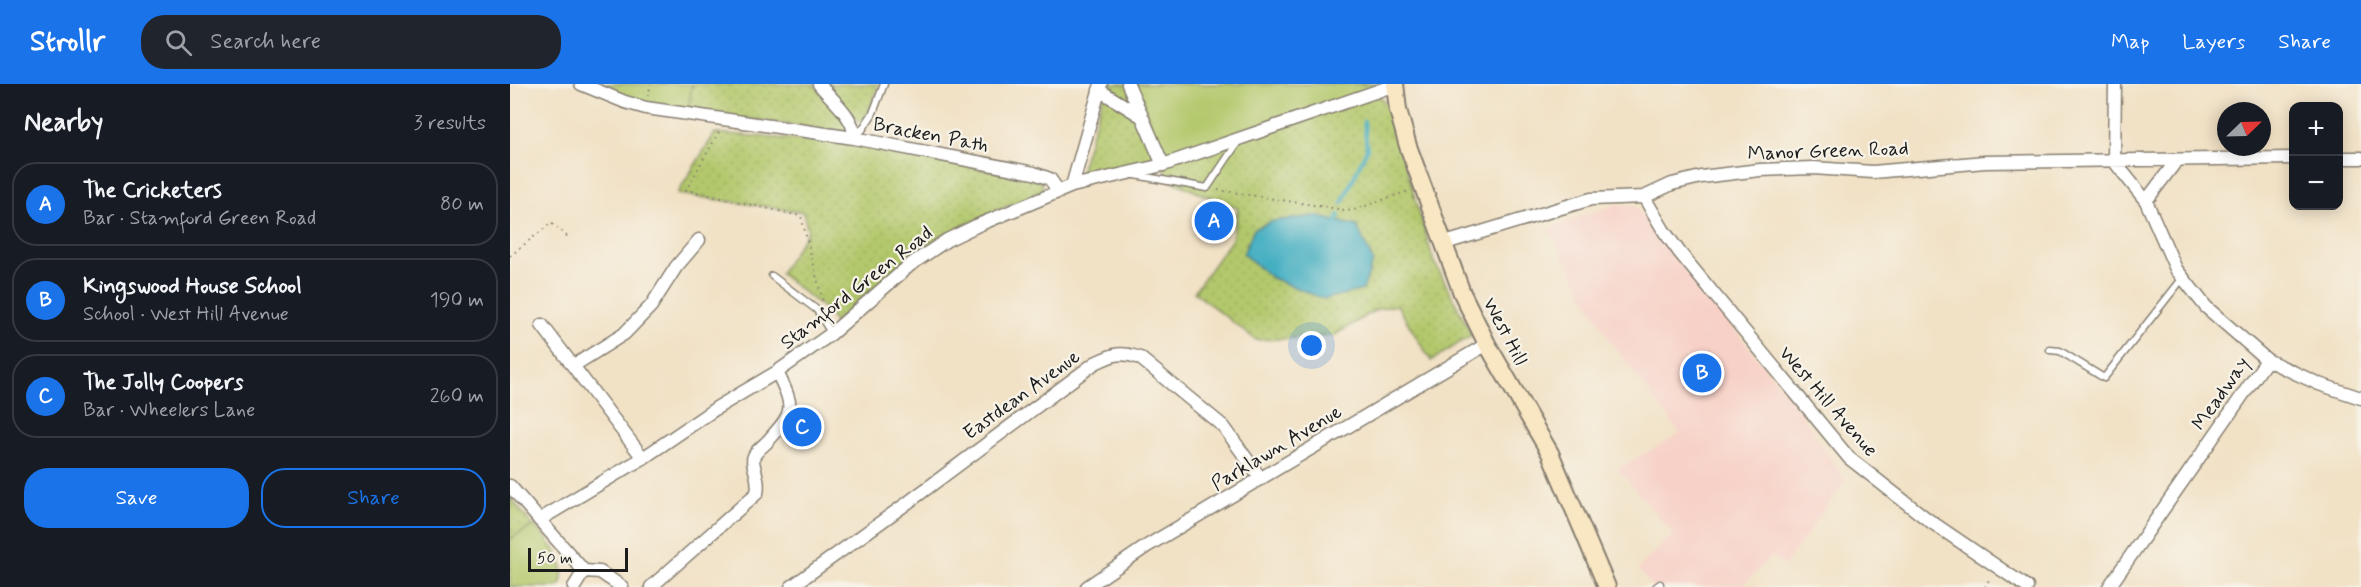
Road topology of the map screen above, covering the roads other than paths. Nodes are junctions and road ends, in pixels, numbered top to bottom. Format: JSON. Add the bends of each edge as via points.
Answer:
{"nodes":[{"id":1,"x":581,"y":84,"type":"edge"},
{"id":2,"x":819,"y":84,"type":"edge"},
{"id":3,"x":884,"y":84,"type":"edge"},
{"id":4,"x":1128,"y":84,"type":"edge"},
{"id":5,"x":2115,"y":84,"type":"edge"},
{"id":6,"x":1395,"y":85,"type":"edge"},
{"id":7,"x":1100,"y":87,"type":"edge"},
{"id":8,"x":1142,"y":116,"type":"junction"},
{"id":9,"x":854,"y":135,"type":"junction"},
{"id":10,"x":1240,"y":139,"type":"junction"},
{"id":11,"x":2289,"y":158,"type":"edge"},
{"id":12,"x":2343,"y":158,"type":"edge"},
{"id":13,"x":2361,"y":158,"type":"edge"},
{"id":14,"x":2176,"y":160,"type":"junction"},
{"id":15,"x":2114,"y":161,"type":"junction"},
{"id":16,"x":1163,"y":165,"type":"junction"},
{"id":17,"x":1125,"y":174,"type":"junction"},
{"id":18,"x":1072,"y":186,"type":"junction"},
{"id":19,"x":1059,"y":192,"type":"junction"},
{"id":20,"x":1644,"y":196,"type":"junction"},
{"id":21,"x":2146,"y":201,"type":"junction"},
{"id":22,"x":699,"y":240,"type":"dead end"},
{"id":23,"x":1445,"y":243,"type":"junction"},
{"id":24,"x":772,"y":276,"type":"dead end"},
{"id":25,"x":2182,"y":279,"type":"junction"},
{"id":26,"x":542,"y":325,"type":"dead end"},
{"id":27,"x":831,"y":334,"type":"junction"},
{"id":28,"x":1487,"y":344,"type":"junction"},
{"id":29,"x":2050,"y":350,"type":"dead end"},
{"id":30,"x":2267,"y":360,"type":"junction"},
{"id":31,"x":573,"y":366,"type":"junction"},
{"id":32,"x":777,"y":372,"type":"junction"},
{"id":33,"x":2361,"y":398,"type":"edge"},
{"id":34,"x":644,"y":458,"type":"junction"},
{"id":35,"x":1261,"y":479,"type":"junction"},
{"id":36,"x":510,"y":486,"type":"edge"},
{"id":37,"x":539,"y":520,"type":"junction"},
{"id":38,"x":584,"y":571,"type":"junction"},
{"id":39,"x":574,"y":587,"type":"edge"},
{"id":40,"x":622,"y":587,"type":"edge"},
{"id":41,"x":651,"y":587,"type":"edge"},
{"id":42,"x":791,"y":587,"type":"edge"},
{"id":43,"x":1087,"y":587,"type":"edge"},
{"id":44,"x":1607,"y":587,"type":"edge"},
{"id":45,"x":2027,"y":587,"type":"edge"},
{"id":46,"x":2109,"y":587,"type":"edge"}],
"edges":[{"from":1,"to":9,"type":"street","via":[[646,108]]},
{"from":2,"to":9,"type":"street","name":"Bracken Path","via":[[850,122]]},
{"from":3,"to":9,"type":"lane","via":[[868,122]]},
{"from":4,"to":8,"type":"street"},
{"from":5,"to":15,"type":"street"},
{"from":6,"to":10,"type":"street","name":"Stamford Green Road"},
{"from":6,"to":23,"type":"main road","name":"West Hill","via":[[1408,146]]},
{"from":7,"to":8,"type":"street"},
{"from":7,"to":18,"type":"street"},
{"from":8,"to":16,"type":"street"},
{"from":9,"to":19,"type":"street","name":"Bracken Path","via":[[1034,173],[1050,178]]},
{"from":10,"to":16,"type":"street","name":"Stamford Green Road"},
{"from":10,"to":17,"type":"lane","via":[[1207,188]]},
{"from":11,"to":14,"type":"street","name":"Manor Green Road"},
{"from":12,"to":13,"type":"street"},
{"from":14,"to":15,"type":"street","name":"Manor Green Road"},
{"from":14,"to":21,"type":"street"},
{"from":15,"to":20,"type":"street","name":"Manor Green Road","via":[[1985,162],[1873,172],[1760,170],[1701,177]]},
{"from":15,"to":21,"type":"street","name":"Meadway"},
{"from":16,"to":17,"type":"street","name":"Stamford Green Road"},
{"from":17,"to":18,"type":"street","name":"Stamford Green Road"},
{"from":18,"to":19,"type":"street","name":"Stamford Green Road"},
{"from":19,"to":27,"type":"street","name":"Stamford Green Road","via":[[976,226],[924,254]]},
{"from":20,"to":23,"type":"street","name":"Manor Green Road","via":[[1591,199]]},
{"from":20,"to":45,"type":"street","name":"West Hill Avenue","via":[[1680,253],[1849,458],[1928,519]]},
{"from":21,"to":25,"type":"street","name":"Meadway"},
{"from":22,"to":31,"type":"street","via":[[651,306],[624,334]]},
{"from":23,"to":28,"type":"main road","name":"West Hill","via":[[1462,292]]},
{"from":24,"to":27,"type":"lane","via":[[817,310]]},
{"from":25,"to":29,"type":"lane","via":[[2104,378],[2060,351]]},
{"from":25,"to":30,"type":"street","name":"Meadway","via":[[2206,307]]},
{"from":26,"to":31,"type":"street"},
{"from":27,"to":32,"type":"street","name":"Stamford Green Road"},
{"from":28,"to":35,"type":"street","name":"Parklawn Avenue"},
{"from":28,"to":44,"type":"main road","name":"West Hill","via":[[1550,453]]},
{"from":30,"to":33,"type":"street"},
{"from":30,"to":46,"type":"street","name":"Meadway"},
{"from":31,"to":34,"type":"street"},
{"from":32,"to":34,"type":"street","name":"Stamford Green Road"},
{"from":32,"to":41,"type":"street","via":[[791,405],[781,426],[754,455],[759,478],[757,493]]},
{"from":34,"to":37,"type":"street","name":"Stamford Green Road"},
{"from":35,"to":42,"type":"street","name":"Eastdean Avenue","via":[[1236,442],[1214,419],[1140,358],[1125,353],[1112,355],[1086,370]]},
{"from":35,"to":43,"type":"street","name":"Parklawn Avenue","via":[[1147,546]]},
{"from":36,"to":37,"type":"street"},
{"from":37,"to":38,"type":"street"},
{"from":38,"to":39,"type":"street"},
{"from":38,"to":40,"type":"street","via":[[600,572]]}]}
